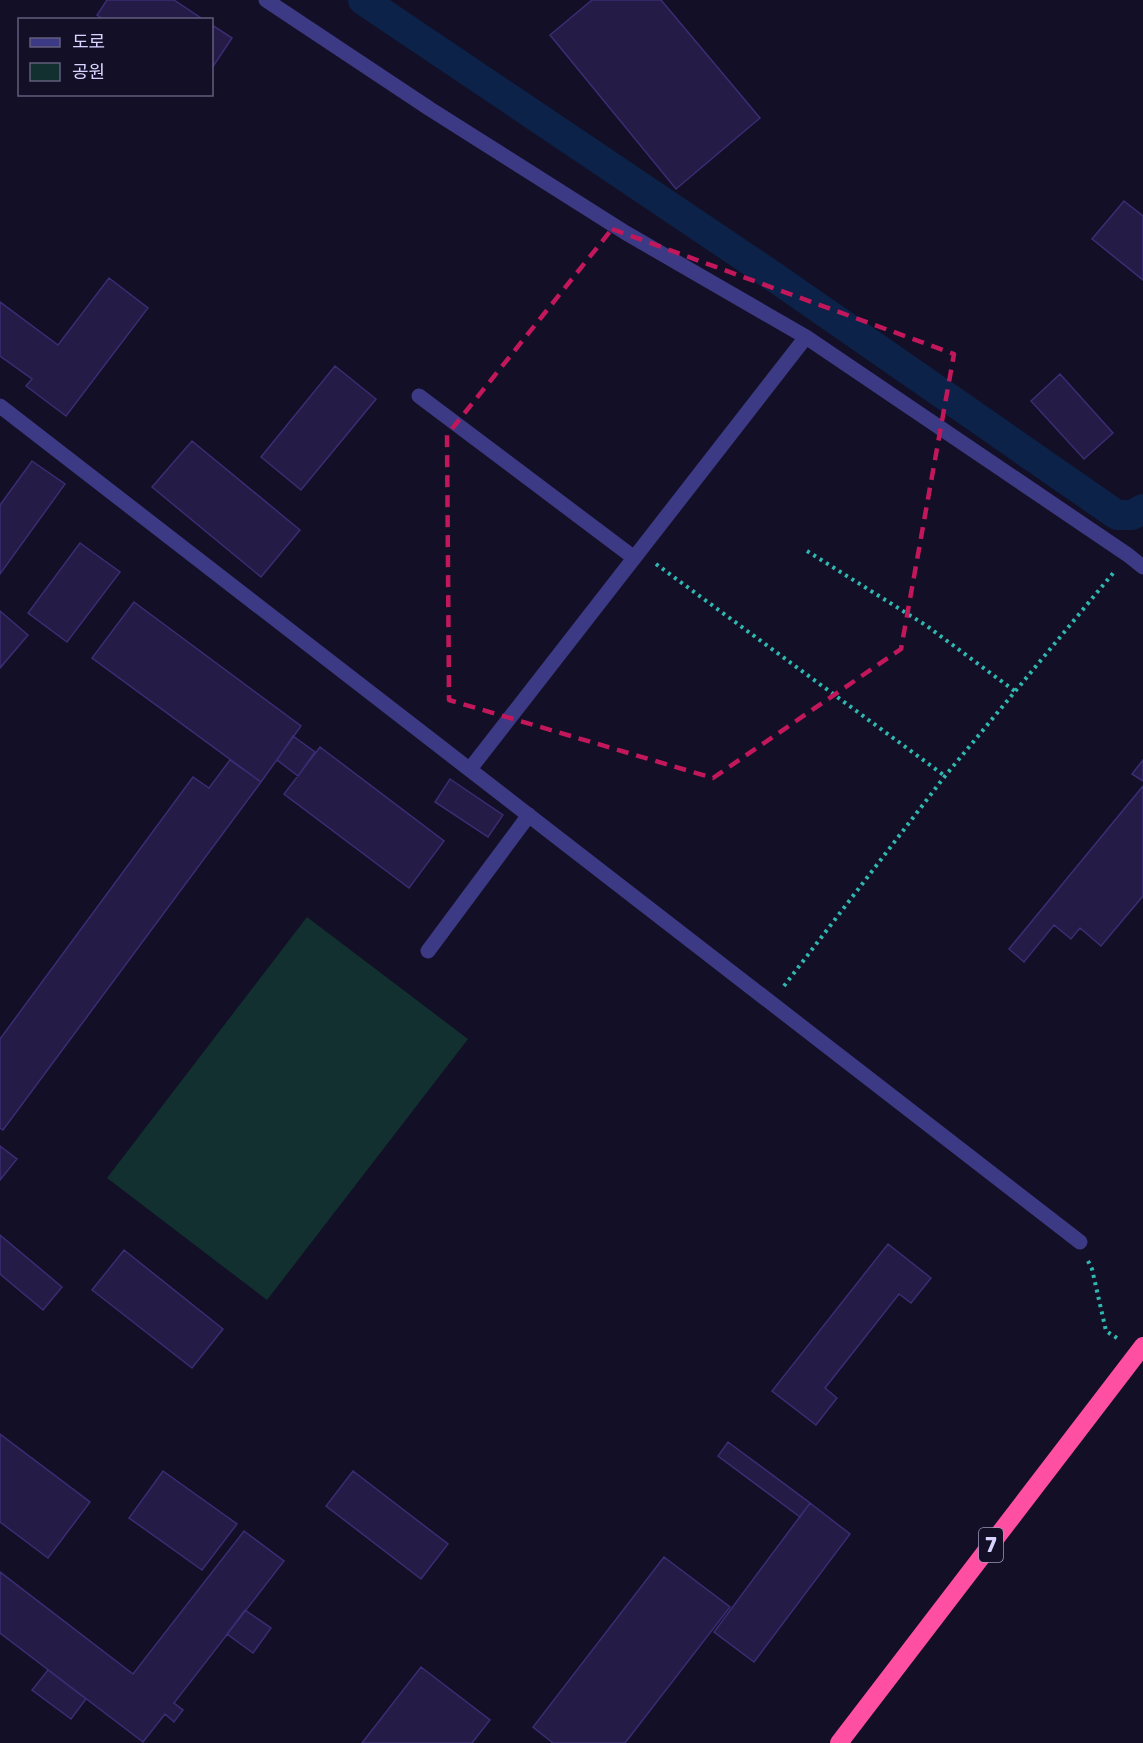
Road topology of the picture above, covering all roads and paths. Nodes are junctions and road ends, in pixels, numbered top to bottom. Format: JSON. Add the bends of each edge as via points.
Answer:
{"nodes":[{"id":1,"x":266,"y":0,"type":"edge"},
{"id":2,"x":806,"y":337,"type":"junction"},
{"id":3,"x":419,"y":396,"type":"dead end"},
{"id":4,"x":0,"y":406,"type":"edge"},
{"id":5,"x":807,"y":551,"type":"dead end"},
{"id":6,"x":636,"y":554,"type":"junction"},
{"id":7,"x":1128,"y":555,"type":"junction"},
{"id":8,"x":1143,"y":567,"type":"edge"},
{"id":9,"x":1016,"y":692,"type":"junction"},
{"id":10,"x":470,"y":768,"type":"junction"},
{"id":11,"x":945,"y":776,"type":"junction"},
{"id":12,"x":529,"y":815,"type":"junction"},
{"id":13,"x":428,"y":951,"type":"dead end"},
{"id":14,"x":771,"y":1003,"type":"junction"},
{"id":15,"x":1080,"y":1242,"type":"joint"},
{"id":16,"x":1141,"y":1349,"type":"edge"},
{"id":17,"x":839,"y":1743,"type":"edge"}],
"edges":[{"from":1,"to":2,"type":"street","via":[[626,233]]},
{"from":2,"to":6,"type":"street"},
{"from":2,"to":7,"type":"street"},
{"from":3,"to":6,"type":"street"},
{"from":4,"to":10,"type":"street"},
{"from":5,"to":9,"type":"path","via":[[927,626]]},
{"from":6,"to":10,"type":"street"},
{"from":6,"to":11,"type":"path"},
{"from":7,"to":8,"type":"street"},
{"from":7,"to":9,"type":"path"},
{"from":9,"to":11,"type":"path"},
{"from":10,"to":12,"type":"street"},
{"from":11,"to":14,"type":"path"},
{"from":12,"to":13,"type":"street"},
{"from":12,"to":14,"type":"street"},
{"from":14,"to":15,"type":"street"},
{"from":15,"to":16,"type":"path","via":[[1092,1269],[1106,1330]]},
{"from":16,"to":17,"type":"highway","number":"7"}]}
